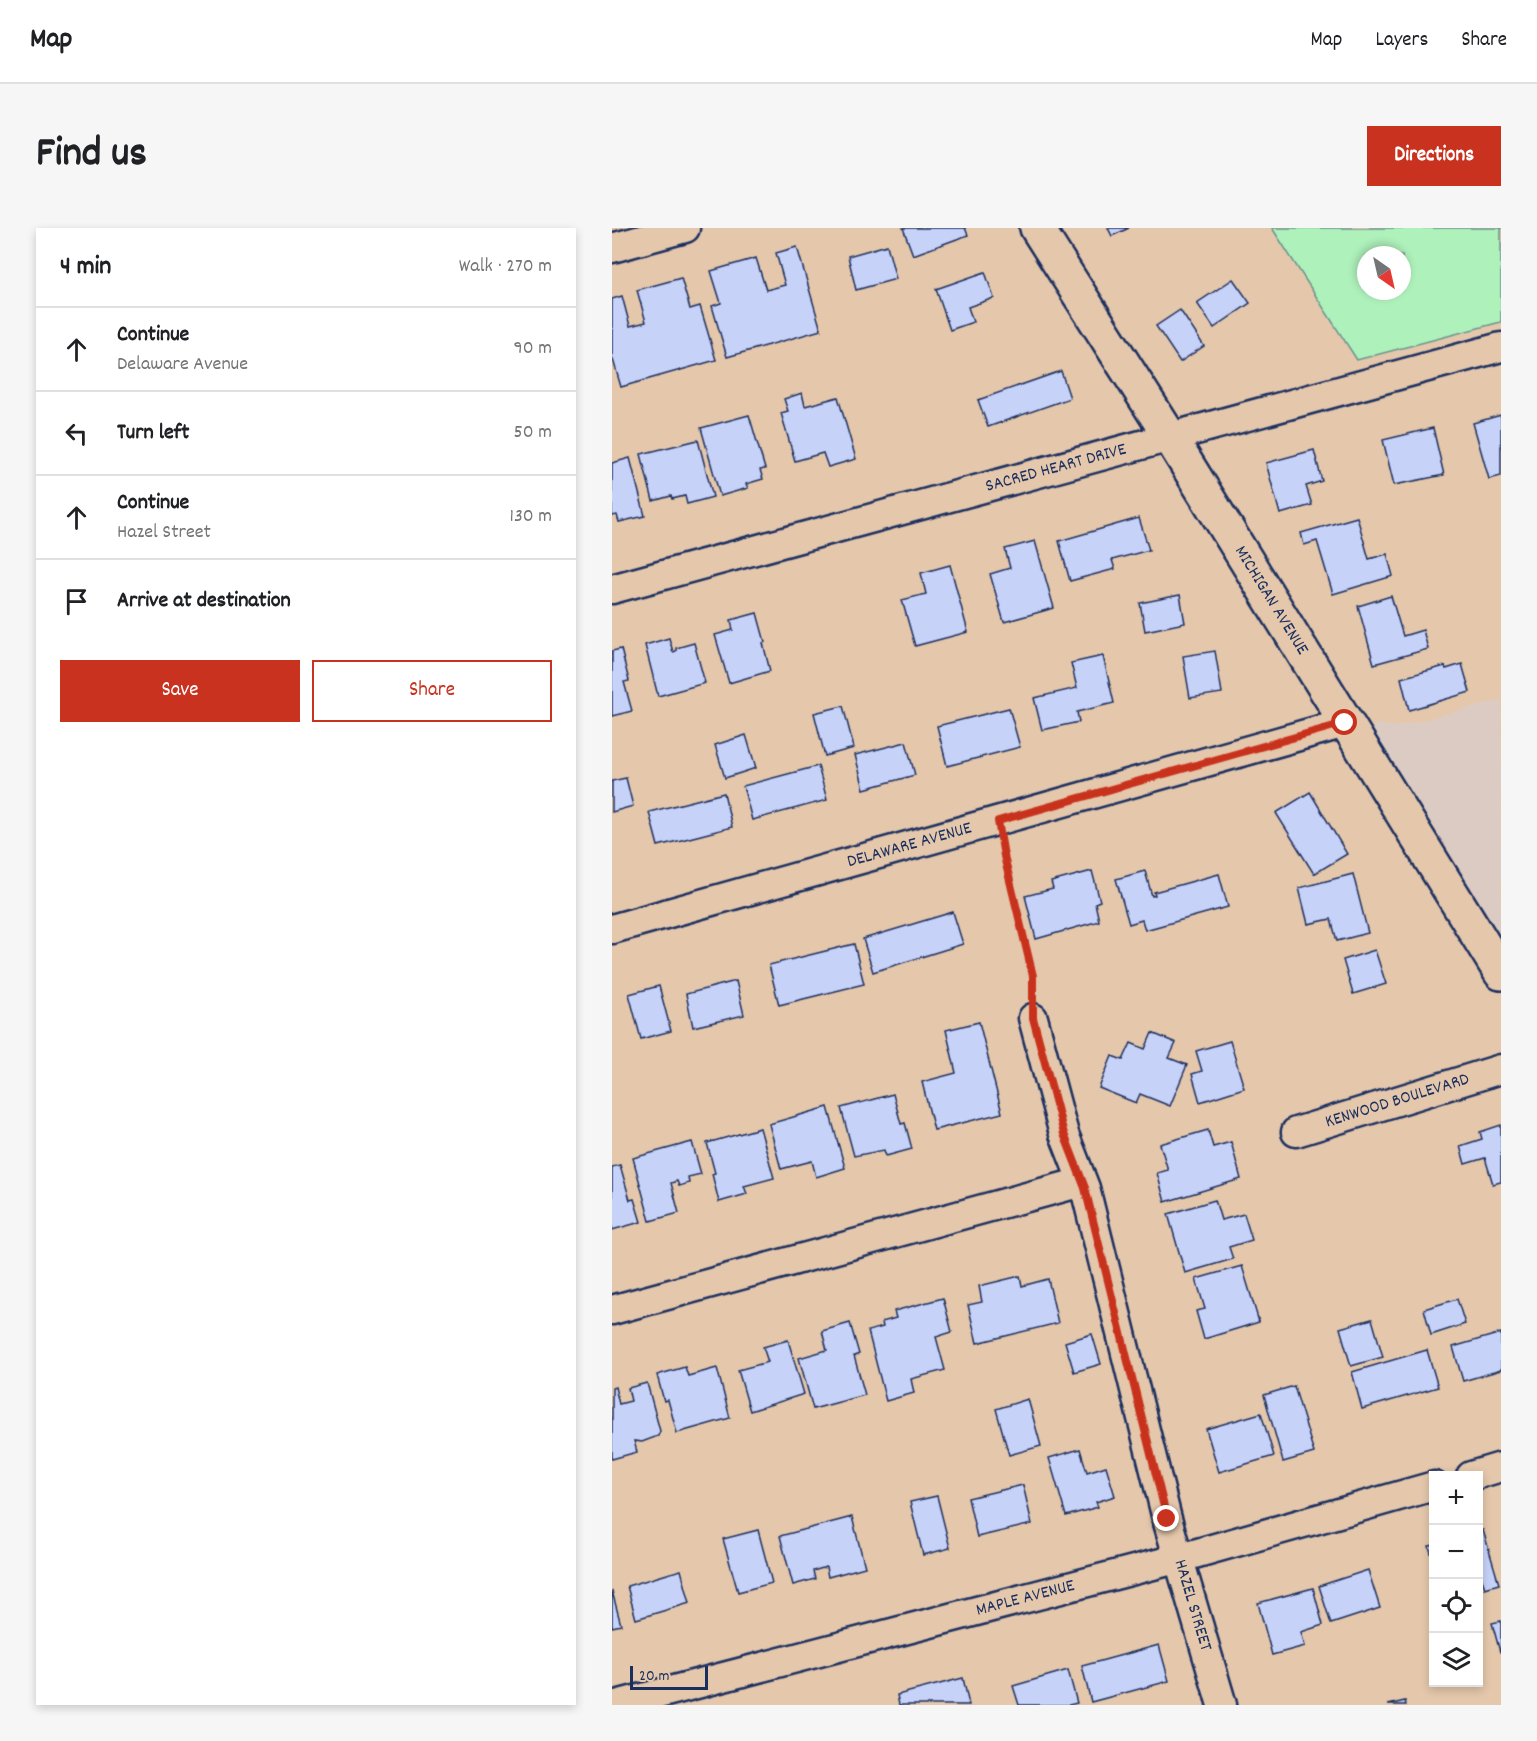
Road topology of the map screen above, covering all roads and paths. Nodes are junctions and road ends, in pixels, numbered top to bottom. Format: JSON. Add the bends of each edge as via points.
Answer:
{"nodes":[{"id":1,"x":685,"y":228,"type":"edge"},
{"id":2,"x":1037,"y":228,"type":"edge"},
{"id":3,"x":612,"y":248,"type":"edge"},
{"id":4,"x":1501,"y":347,"type":"edge"},
{"id":5,"x":1170,"y":438,"type":"junction"},
{"id":6,"x":612,"y":589,"type":"edge"},
{"id":7,"x":1345,"y":723,"type":"junction"},
{"id":8,"x":998,"y":821,"type":"junction"},
{"id":9,"x":612,"y":929,"type":"edge"},
{"id":10,"x":1501,"y":973,"type":"edge"},
{"id":11,"x":1033,"y":1018,"type":"joint"},
{"id":12,"x":1501,"y":1070,"type":"edge"},
{"id":13,"x":1296,"y":1132,"type":"dead end"},
{"id":14,"x":1082,"y":1182,"type":"junction"},
{"id":15,"x":612,"y":1310,"type":"edge"},
{"id":16,"x":1501,"y":1467,"type":"edge"},
{"id":17,"x":1483,"y":1472,"type":"edge"},
{"id":18,"x":1429,"y":1487,"type":"edge"},
{"id":19,"x":1180,"y":1558,"type":"junction"},
{"id":20,"x":616,"y":1705,"type":"edge"},
{"id":21,"x":1222,"y":1705,"type":"edge"}],
"edges":[{"from":1,"to":3,"type":"street"},
{"from":2,"to":5,"type":"street","name":"MICHIGAN AVENUE"},
{"from":4,"to":5,"type":"street","name":"SACRED HEART DRIVE"},
{"from":5,"to":6,"type":"street","name":"SACRED HEART DRIVE"},
{"from":5,"to":7,"type":"street","name":"MICHIGAN AVENUE"},
{"from":7,"to":8,"type":"street","name":"DELAWARE AVENUE"},
{"from":7,"to":10,"type":"street","name":"MICHIGAN AVENUE"},
{"from":8,"to":9,"type":"street","name":"DELAWARE AVENUE"},
{"from":8,"to":11,"type":"path","via":[[1033,976]]},
{"from":11,"to":14,"type":"street","name":"HAZEL STREET","via":[[1064,1134]]},
{"from":12,"to":13,"type":"street","name":"KENWOOD BOULEVARD"},
{"from":14,"to":15,"type":"street"},
{"from":14,"to":19,"type":"street","name":"HAZEL STREET"},
{"from":16,"to":17,"type":"street"},
{"from":18,"to":19,"type":"street","name":"MAPLE AVENUE"},
{"from":19,"to":20,"type":"street","name":"MAPLE AVENUE"},
{"from":19,"to":21,"type":"street","name":"HAZEL STREET"}]}
